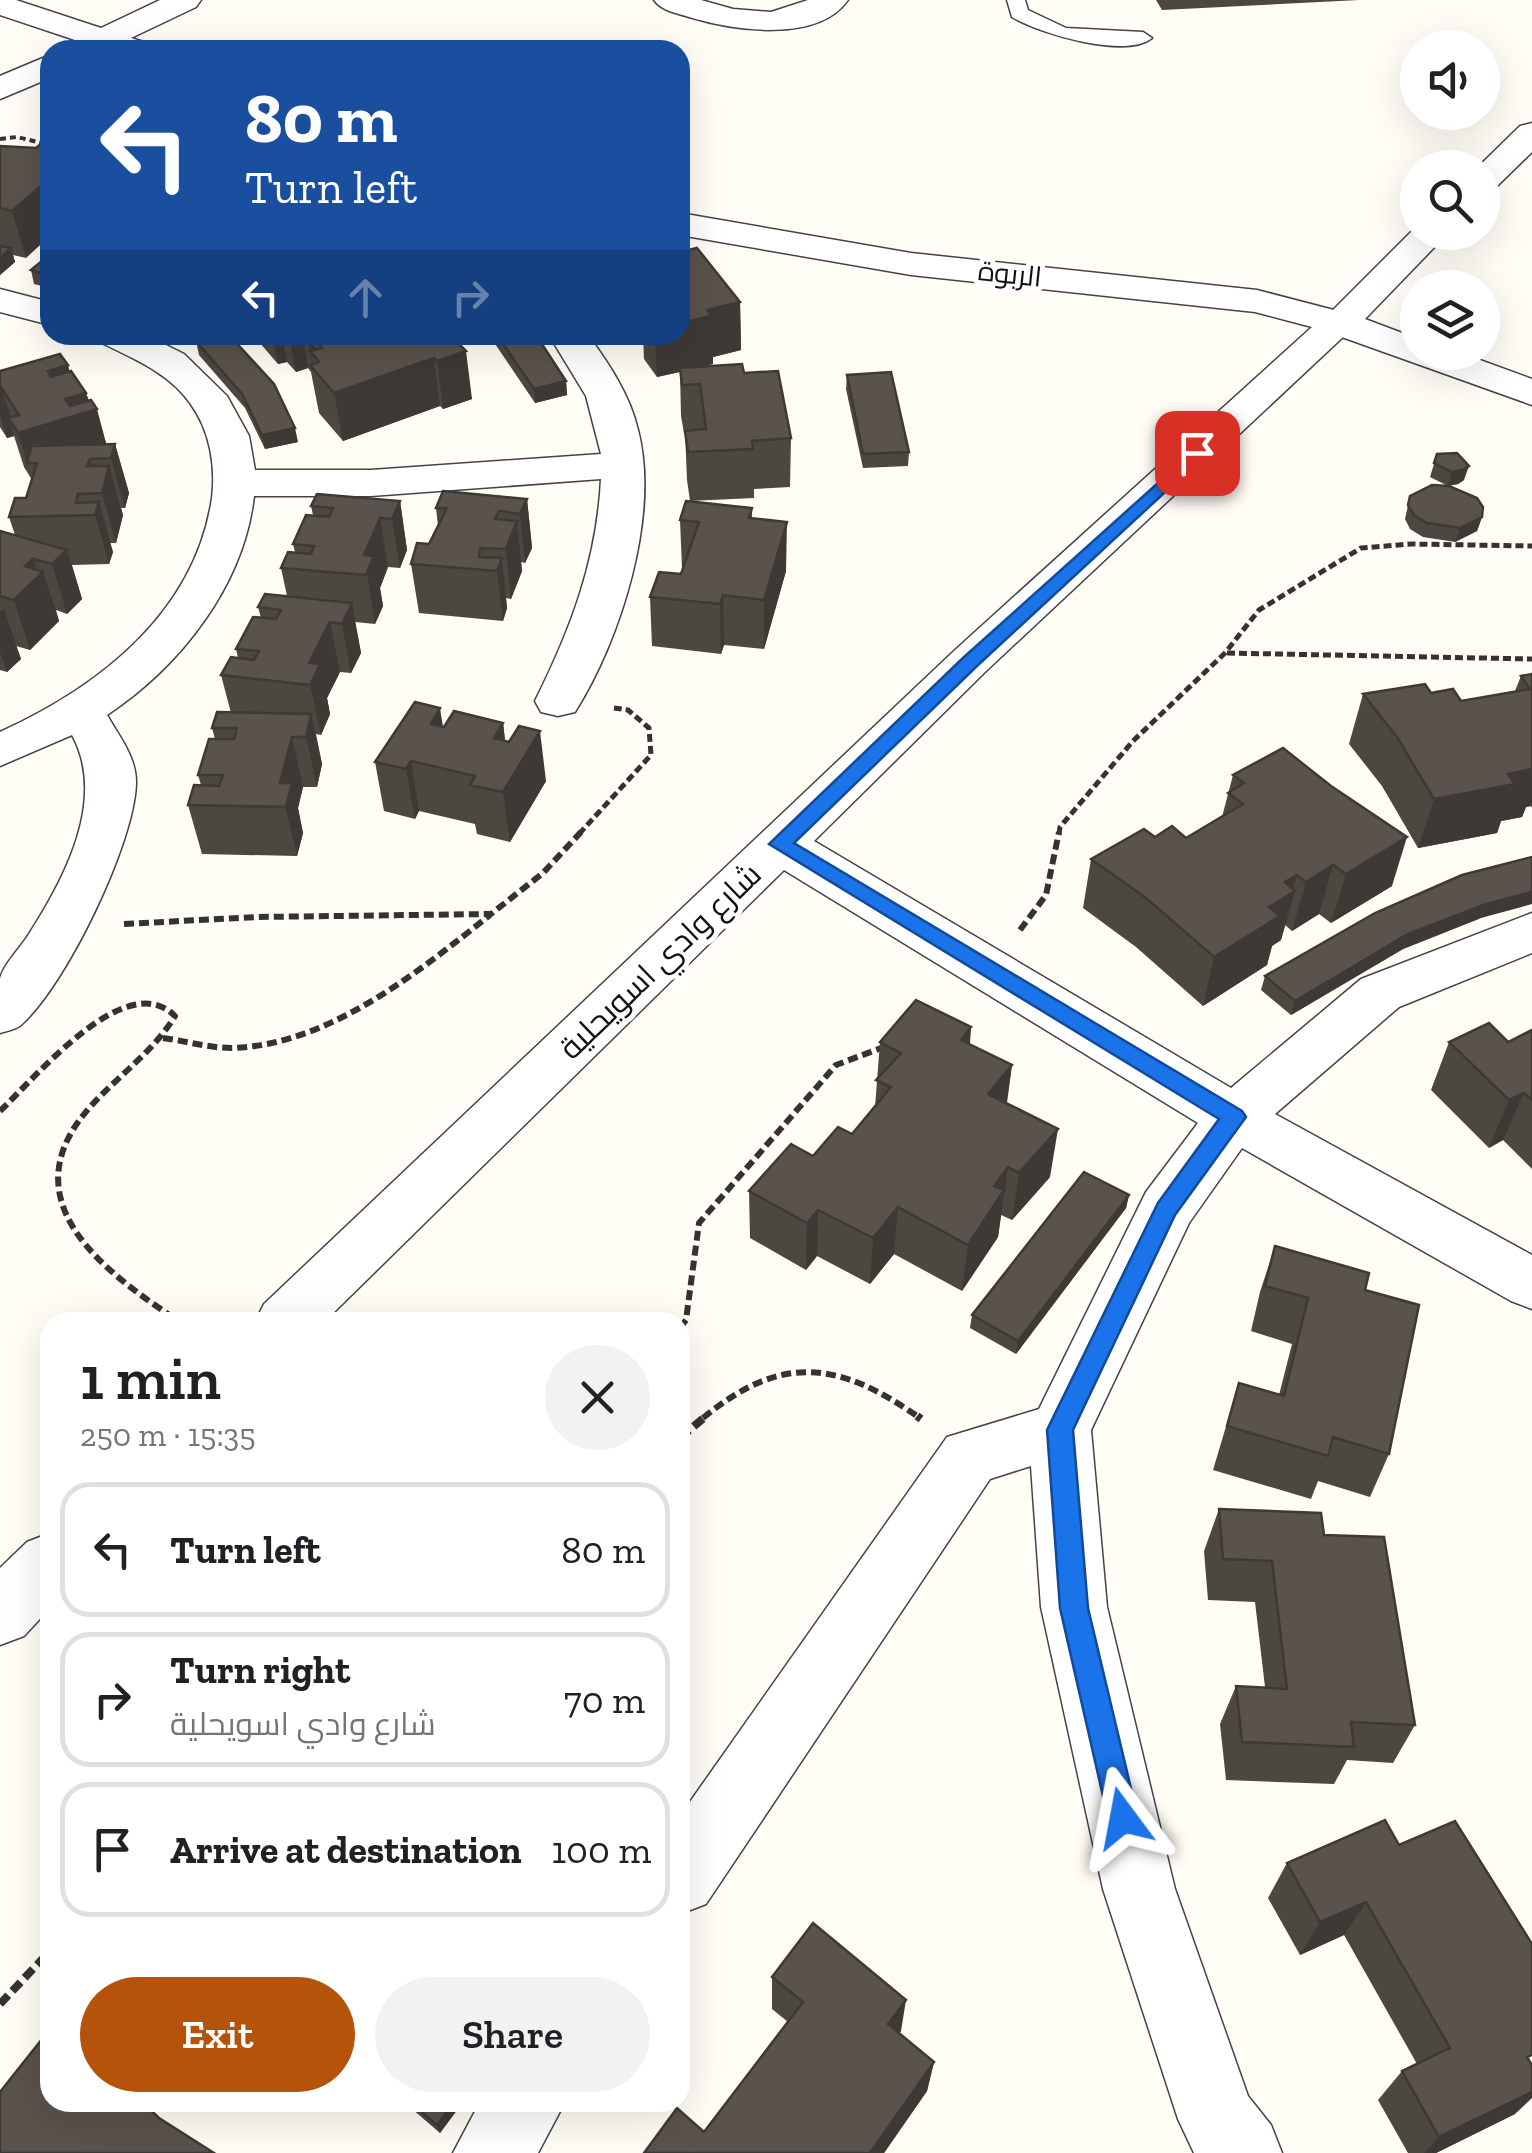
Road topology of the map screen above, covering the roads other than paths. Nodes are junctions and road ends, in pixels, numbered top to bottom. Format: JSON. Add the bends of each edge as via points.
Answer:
{"nodes":[{"id":1,"x":186,"y":0,"type":"edge"},
{"id":2,"x":670,"y":0,"type":"edge"},
{"id":3,"x":832,"y":0,"type":"edge"},
{"id":4,"x":1016,"y":0,"type":"edge"},
{"id":5,"x":0,"y":5,"type":"edge"},
{"id":6,"x":50,"y":23,"type":"junction"},
{"id":7,"x":1144,"y":38,"type":"dead end"},
{"id":8,"x":16,"y":39,"type":"dead end"},
{"id":9,"x":84,"y":40,"type":"edge"},
{"id":10,"x":101,"y":40,"type":"edge"},
{"id":11,"x":40,"y":69,"type":"edge"},
{"id":12,"x":0,"y":89,"type":"edge"},
{"id":13,"x":1532,"y":133,"type":"edge"},
{"id":14,"x":1500,"y":164,"type":"edge"},
{"id":15,"x":690,"y":226,"type":"edge"},
{"id":16,"x":1413,"y":250,"type":"edge"},
{"id":17,"x":0,"y":300,"type":"edge"},
{"id":18,"x":40,"y":311,"type":"edge"},
{"id":19,"x":1339,"y":323,"type":"junction"},
{"id":20,"x":136,"y":345,"type":"edge"},
{"id":21,"x":574,"y":345,"type":"edge"},
{"id":22,"x":1400,"y":345,"type":"edge"},
{"id":23,"x":1469,"y":370,"type":"edge"},
{"id":24,"x":1532,"y":393,"type":"edge"},
{"id":25,"x":623,"y":465,"type":"junction"},
{"id":26,"x":236,"y":483,"type":"junction"},
{"id":27,"x":558,"y":700,"type":"road end"},
{"id":28,"x":80,"y":709,"type":"junction"},
{"id":29,"x":0,"y":750,"type":"edge"},
{"id":30,"x":780,"y":844,"type":"junction"},
{"id":31,"x":1532,"y":932,"type":"edge"},
{"id":32,"x":0,"y":1013,"type":"edge"},
{"id":33,"x":1234,"y":1117,"type":"junction"},
{"id":34,"x":1532,"y":1284,"type":"edge"},
{"id":35,"x":296,"y":1312,"type":"edge"},
{"id":36,"x":1060,"y":1430,"type":"junction"},
{"id":37,"x":40,"y":1573,"type":"edge"},
{"id":38,"x":0,"y":1614,"type":"edge"},
{"id":39,"x":690,"y":1863,"type":"edge"},
{"id":40,"x":519,"y":2112,"type":"edge"},
{"id":41,"x":492,"y":2153,"type":"edge"},
{"id":42,"x":1242,"y":2153,"type":"edge"}],
"edges":[{"from":1,"to":10,"type":"street"},
{"from":2,"to":3,"type":"street","via":[[717,16],[778,24]]},
{"from":4,"to":7,"type":"lane","via":[[1019,13],[1040,28],[1076,38]]},
{"from":5,"to":6,"type":"street"},
{"from":6,"to":8,"type":"street"},
{"from":6,"to":9,"type":"street"},
{"from":11,"to":12,"type":"street"},
{"from":13,"to":14,"type":"street"},
{"from":15,"to":19,"type":"street","name":"الربوة","via":[[911,264],[1257,302]]},
{"from":16,"to":19,"type":"street","name":"شارع وادي اسويحلية"},
{"from":17,"to":18,"type":"street"},
{"from":19,"to":22,"type":"street","name":"الربوة"},
{"from":19,"to":30,"type":"street","name":"شارع وادي اسويحلية"},
{"from":20,"to":26,"type":"street","via":[[198,386],[231,439]]},
{"from":21,"to":25,"type":"street","via":[[612,404]]},
{"from":23,"to":24,"type":"street","name":"الربوة"},
{"from":25,"to":26,"type":"street","via":[[371,483]]},
{"from":25,"to":27,"type":"street","via":[[614,569]]},
{"from":26,"to":28,"type":"street","via":[[225,542],[206,585],[146,660]]},
{"from":28,"to":29,"type":"street"},
{"from":28,"to":32,"type":"street","via":[[109,760],[112,787],[96,848],[59,927]]},
{"from":30,"to":33,"type":"street"},
{"from":30,"to":35,"type":"street","name":"شارع وادي اسويحلية"},
{"from":31,"to":33,"type":"street","via":[[1380,994]]},
{"from":33,"to":34,"type":"street"},
{"from":33,"to":36,"type":"street","via":[[1166,1210]]},
{"from":36,"to":39,"type":"street","via":[[969,1457]]},
{"from":36,"to":42,"type":"street","via":[[1074,1608],[1139,1889],[1217,2119]]},
{"from":37,"to":38,"type":"street"},
{"from":40,"to":41,"type":"street"}]}
